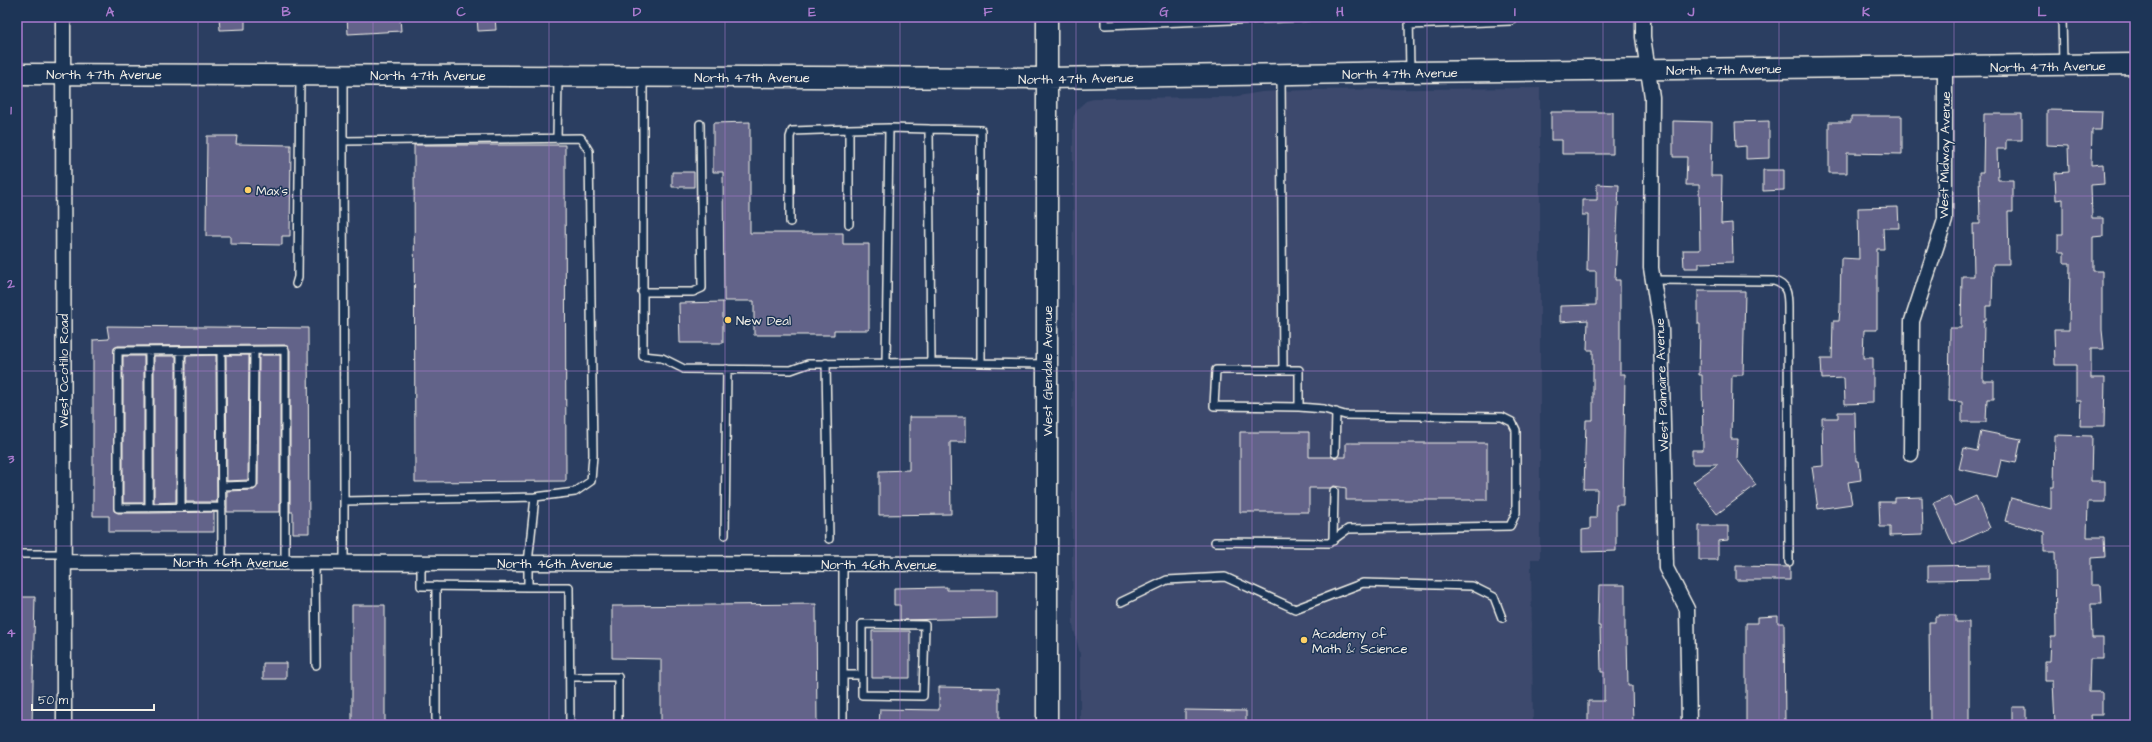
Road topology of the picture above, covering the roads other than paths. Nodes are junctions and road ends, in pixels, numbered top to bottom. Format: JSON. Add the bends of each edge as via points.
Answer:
{"nodes":[{"id":1,"x":63,"y":17,"type":"edge"},
{"id":2,"x":1047,"y":17,"type":"edge"},
{"id":3,"x":1105,"y":17,"type":"edge"},
{"id":4,"x":1307,"y":17,"type":"edge"},
{"id":5,"x":1409,"y":17,"type":"edge"},
{"id":6,"x":1511,"y":17,"type":"edge"},
{"id":7,"x":1643,"y":17,"type":"edge"},
{"id":8,"x":2062,"y":17,"type":"edge"},
{"id":9,"x":1409,"y":25,"type":"junction"},
{"id":10,"x":2135,"y":64,"type":"edge"},
{"id":11,"x":2063,"y":66,"type":"junction"},
{"id":12,"x":1945,"y":67,"type":"junction"},
{"id":13,"x":1647,"y":71,"type":"junction"},
{"id":14,"x":1410,"y":72,"type":"junction"},
{"id":15,"x":17,"y":74,"type":"edge"},
{"id":16,"x":64,"y":74,"type":"junction"},
{"id":17,"x":1281,"y":74,"type":"junction"},
{"id":18,"x":300,"y":75,"type":"junction"},
{"id":19,"x":343,"y":75,"type":"junction"},
{"id":20,"x":558,"y":76,"type":"junction"},
{"id":21,"x":643,"y":76,"type":"junction"},
{"id":22,"x":1047,"y":78,"type":"junction"},
{"id":23,"x":700,"y":124,"type":"dead end"},
{"id":24,"x":888,"y":128,"type":"junction"},
{"id":25,"x":849,"y":129,"type":"junction"},
{"id":26,"x":930,"y":129,"type":"junction"},
{"id":27,"x":557,"y":139,"type":"junction"},
{"id":28,"x":343,"y":141,"type":"junction"},
{"id":29,"x":790,"y":222,"type":"dead end"},
{"id":30,"x":849,"y":224,"type":"dead end"},
{"id":31,"x":1653,"y":280,"type":"junction"},
{"id":32,"x":296,"y":284,"type":"dead end"},
{"id":33,"x":642,"y":292,"type":"junction"},
{"id":34,"x":149,"y":351,"type":"junction"},
{"id":35,"x":181,"y":351,"type":"junction"},
{"id":36,"x":221,"y":351,"type":"junction"},
{"id":37,"x":254,"y":351,"type":"junction"},
{"id":38,"x":931,"y":362,"type":"junction"},
{"id":39,"x":826,"y":363,"type":"junction"},
{"id":40,"x":886,"y":363,"type":"junction"},
{"id":41,"x":981,"y":363,"type":"junction"},
{"id":42,"x":1047,"y":364,"type":"junction"},
{"id":43,"x":727,"y":369,"type":"junction"},
{"id":44,"x":1283,"y":370,"type":"junction"},
{"id":45,"x":1299,"y":407,"type":"junction"},
{"id":46,"x":1336,"y":412,"type":"junction"},
{"id":47,"x":1335,"y":453,"type":"dead end"},
{"id":48,"x":1911,"y":454,"type":"dead end"},
{"id":49,"x":222,"y":486,"type":"junction"},
{"id":50,"x":1334,"y":491,"type":"dead end"},
{"id":51,"x":535,"y":497,"type":"junction"},
{"id":52,"x":344,"y":501,"type":"junction"},
{"id":53,"x":222,"y":507,"type":"junction"},
{"id":54,"x":149,"y":508,"type":"junction"},
{"id":55,"x":181,"y":508,"type":"junction"},
{"id":56,"x":725,"y":535,"type":"dead end"},
{"id":57,"x":829,"y":539,"type":"dead end"},
{"id":58,"x":1332,"y":541,"type":"junction"},
{"id":59,"x":1215,"y":542,"type":"dead end"},
{"id":60,"x":17,"y":554,"type":"edge"},
{"id":61,"x":64,"y":558,"type":"junction"},
{"id":62,"x":222,"y":562,"type":"junction"},
{"id":63,"x":285,"y":562,"type":"junction"},
{"id":64,"x":315,"y":562,"type":"junction"},
{"id":65,"x":344,"y":562,"type":"junction"},
{"id":66,"x":1789,"y":562,"type":"dead end"},
{"id":67,"x":421,"y":563,"type":"junction"},
{"id":68,"x":528,"y":563,"type":"junction"},
{"id":69,"x":843,"y":564,"type":"junction"},
{"id":70,"x":1047,"y":564,"type":"junction"},
{"id":71,"x":436,"y":586,"type":"junction"},
{"id":72,"x":528,"y":587,"type":"junction"},
{"id":73,"x":1121,"y":602,"type":"dead end"},
{"id":74,"x":1502,"y":618,"type":"dead end"},
{"id":75,"x":316,"y":664,"type":"dead end"},
{"id":76,"x":843,"y":675,"type":"junction"},
{"id":77,"x":862,"y":675,"type":"junction"},
{"id":78,"x":570,"y":677,"type":"junction"},
{"id":79,"x":64,"y":725,"type":"edge"},
{"id":80,"x":436,"y":725,"type":"edge"},
{"id":81,"x":570,"y":725,"type":"edge"},
{"id":82,"x":618,"y":725,"type":"edge"},
{"id":83,"x":843,"y":725,"type":"edge"},
{"id":84,"x":1047,"y":725,"type":"edge"},
{"id":85,"x":1689,"y":725,"type":"edge"}],
"edges":[{"from":1,"to":16,"type":"street","name":"West Ocotillo Road"},
{"from":2,"to":22,"type":"street","name":"West Glendale Avenue"},
{"from":3,"to":4,"type":"lane","via":[[1105,24]]},
{"from":5,"to":9,"type":"lane"},
{"from":6,"to":9,"type":"lane","via":[[1511,21]]},
{"from":7,"to":13,"type":"street","name":"West Palmaire Avenue"},
{"from":8,"to":11,"type":"lane"},
{"from":9,"to":14,"type":"lane"},
{"from":10,"to":11,"type":"street","name":"North 47th Avenue"},
{"from":11,"to":12,"type":"street","name":"North 47th Avenue"},
{"from":12,"to":13,"type":"street","name":"North 47th Avenue"},
{"from":12,"to":48,"type":"street","name":"West Midway Avenue","via":[[1944,220],[1912,321]]},
{"from":13,"to":14,"type":"street","name":"North 47th Avenue"},
{"from":13,"to":31,"type":"street","name":"West Palmaire Avenue","via":[[1652,97]]},
{"from":14,"to":17,"type":"street","name":"North 47th Avenue"},
{"from":15,"to":16,"type":"street","name":"North 47th Avenue"},
{"from":16,"to":18,"type":"street","name":"North 47th Avenue"},
{"from":16,"to":61,"type":"street","name":"West Ocotillo Road"},
{"from":17,"to":22,"type":"street","name":"North 47th Avenue"},
{"from":17,"to":44,"type":"lane"},
{"from":18,"to":19,"type":"street","name":"North 47th Avenue"},
{"from":18,"to":32,"type":"lane"},
{"from":19,"to":20,"type":"street","name":"North 47th Avenue"},
{"from":19,"to":28,"type":"lane"},
{"from":20,"to":21,"type":"street","name":"North 47th Avenue"},
{"from":20,"to":27,"type":"lane"},
{"from":21,"to":22,"type":"street","name":"North 47th Avenue"},
{"from":21,"to":33,"type":"lane"},
{"from":22,"to":42,"type":"street","name":"West Glendale Avenue"},
{"from":23,"to":33,"type":"lane","via":[[702,288],[693,292]]},
{"from":24,"to":25,"type":"lane"},
{"from":24,"to":26,"type":"lane"},
{"from":24,"to":40,"type":"lane"},
{"from":25,"to":29,"type":"lane","via":[[792,131]]},
{"from":25,"to":30,"type":"lane"},
{"from":26,"to":38,"type":"lane"},
{"from":26,"to":41,"type":"lane","via":[[981,130]]},
{"from":27,"to":28,"type":"lane"},
{"from":27,"to":51,"type":"lane","via":[[581,138],[589,151],[593,455],[591,481],[575,492]]},
{"from":28,"to":52,"type":"lane"},
{"from":31,"to":66,"type":"lane","via":[[1774,281],[1786,288]]},
{"from":31,"to":85,"type":"street","name":"West Palmaire Avenue","via":[[1661,330],[1666,568],[1687,609]]},
{"from":33,"to":43,"type":"lane","via":[[643,356],[662,358],[684,369]]},
{"from":34,"to":35,"type":"lane"},
{"from":34,"to":54,"type":"lane"},
{"from":34,"to":54,"type":"lane","via":[[118,351],[118,508]]},
{"from":35,"to":36,"type":"lane"},
{"from":35,"to":55,"type":"lane"},
{"from":36,"to":37,"type":"lane"},
{"from":36,"to":49,"type":"lane"},
{"from":37,"to":49,"type":"lane","via":[[253,485]]},
{"from":37,"to":63,"type":"lane","via":[[285,350]]},
{"from":38,"to":40,"type":"lane"},
{"from":38,"to":41,"type":"lane"},
{"from":39,"to":40,"type":"lane"},
{"from":39,"to":43,"type":"lane","via":[[808,364],[791,370]]},
{"from":39,"to":57,"type":"lane"},
{"from":41,"to":42,"type":"lane"},
{"from":42,"to":70,"type":"street","name":"West Glendale Avenue"},
{"from":43,"to":56,"type":"lane"},
{"from":44,"to":45,"type":"lane","via":[[1299,370]]},
{"from":44,"to":45,"type":"lane","via":[[1216,370],[1214,406]]},
{"from":45,"to":46,"type":"lane"},
{"from":46,"to":47,"type":"lane"},
{"from":46,"to":58,"type":"lane","via":[[1345,415],[1502,417],[1512,422],[1516,430],[1516,513],[1510,526],[1348,529]]},
{"from":49,"to":53,"type":"lane"},
{"from":50,"to":58,"type":"lane"},
{"from":51,"to":52,"type":"lane"},
{"from":51,"to":68,"type":"lane"},
{"from":52,"to":65,"type":"lane"},
{"from":53,"to":55,"type":"lane"},
{"from":53,"to":62,"type":"lane"},
{"from":54,"to":55,"type":"lane"},
{"from":58,"to":59,"type":"lane"},
{"from":60,"to":61,"type":"lane","name":"North 46th Avenue"},
{"from":61,"to":62,"type":"street","name":"North 46th Avenue"},
{"from":61,"to":79,"type":"street","name":"West Ocotillo Road"},
{"from":62,"to":63,"type":"street","name":"North 46th Avenue"},
{"from":63,"to":64,"type":"street","name":"North 46th Avenue"},
{"from":64,"to":65,"type":"street","name":"North 46th Avenue"},
{"from":64,"to":75,"type":"lane"},
{"from":65,"to":67,"type":"street","name":"North 46th Avenue"},
{"from":67,"to":68,"type":"street","name":"North 46th Avenue"},
{"from":67,"to":71,"type":"lane","via":[[421,586]]},
{"from":68,"to":69,"type":"street","name":"North 46th Avenue"},
{"from":68,"to":72,"type":"lane"},
{"from":69,"to":70,"type":"street","name":"North 46th Avenue"},
{"from":69,"to":76,"type":"lane"},
{"from":70,"to":84,"type":"street","name":"West Glendale Avenue"},
{"from":71,"to":72,"type":"lane"},
{"from":71,"to":80,"type":"lane"},
{"from":72,"to":78,"type":"lane","via":[[569,587]]},
{"from":73,"to":74,"type":"lane","via":[[1167,580],[1225,577],[1295,609],[1363,583],[1472,586],[1494,597]]},
{"from":76,"to":77,"type":"lane"},
{"from":76,"to":83,"type":"lane"},
{"from":77,"to":77,"type":"lane","via":[[862,624],[925,625],[923,696],[862,695]]},
{"from":78,"to":81,"type":"lane"},
{"from":78,"to":82,"type":"lane","via":[[618,677]]}]}
